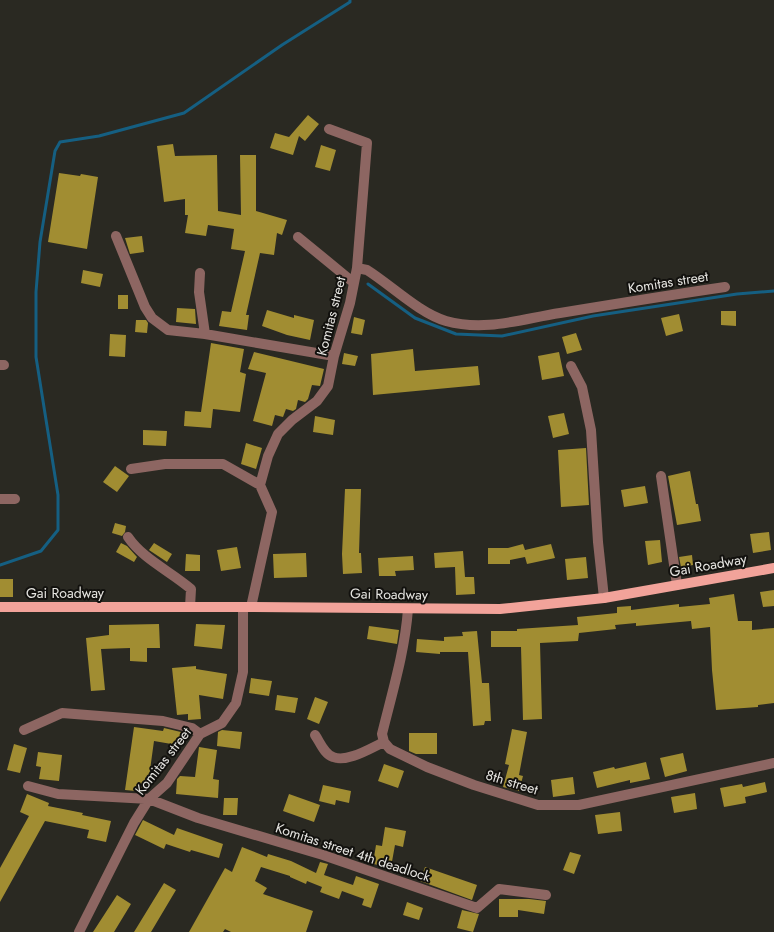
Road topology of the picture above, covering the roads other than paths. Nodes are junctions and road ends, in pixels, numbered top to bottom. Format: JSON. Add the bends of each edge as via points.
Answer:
{"nodes":[{"id":1,"x":329,"y":129,"type":"dead end"},
{"id":2,"x":116,"y":236,"type":"dead end"},
{"id":3,"x":298,"y":237,"type":"dead end"},
{"id":4,"x":357,"y":268,"type":"junction"},
{"id":5,"x":200,"y":273,"type":"dead end"},
{"id":6,"x":354,"y":283,"type":"junction"},
{"id":7,"x":725,"y":287,"type":"dead end"},
{"id":8,"x":205,"y":334,"type":"junction"},
{"id":9,"x":334,"y":356,"type":"junction"},
{"id":10,"x":571,"y":366,"type":"dead end"},
{"id":11,"x":131,"y":469,"type":"dead end"},
{"id":12,"x":661,"y":476,"type":"dead end"},
{"id":13,"x":260,"y":484,"type":"junction"},
{"id":14,"x":0,"y":499,"type":"edge"},
{"id":15,"x":15,"y":499,"type":"dead end"},
{"id":16,"x":128,"y":536,"type":"dead end"},
{"id":17,"x":774,"y":568,"type":"edge"},
{"id":18,"x":677,"y":585,"type":"junction"},
{"id":19,"x":604,"y":598,"type":"junction"},
{"id":20,"x":0,"y":607,"type":"edge"},
{"id":21,"x":190,"y":607,"type":"junction"},
{"id":22,"x":247,"y":607,"type":"junction"},
{"id":23,"x":408,"y":609,"type":"junction"},
{"id":24,"x":24,"y":730,"type":"dead end"},
{"id":25,"x":200,"y":734,"type":"junction"},
{"id":26,"x":315,"y":735,"type":"dead end"},
{"id":27,"x":384,"y":742,"type":"junction"},
{"id":28,"x":774,"y":763,"type":"edge"},
{"id":29,"x":28,"y":786,"type":"dead end"},
{"id":30,"x":149,"y":799,"type":"junction"},
{"id":31,"x":546,"y":895,"type":"dead end"},
{"id":32,"x":79,"y":932,"type":"edge"}],
"edges":[{"from":1,"to":4,"type":"street","via":[[368,143]]},
{"from":2,"to":8,"type":"street","via":[[152,318],[168,330]]},
{"from":3,"to":6,"type":"street"},
{"from":4,"to":6,"type":"street","name":"Komitas street"},
{"from":4,"to":7,"type":"street","name":"Komitas street","via":[[372,273],[418,308],[445,321],[471,326],[503,324],[544,315]]},
{"from":5,"to":8,"type":"street","via":[[199,292]]},
{"from":6,"to":9,"type":"street","name":"Komitas street"},
{"from":8,"to":9,"type":"street"},
{"from":9,"to":13,"type":"street","name":"Komitas street","via":[[328,386],[317,401],[278,434]]},
{"from":10,"to":19,"type":"street","via":[[582,388],[590,430]]},
{"from":11,"to":13,"type":"street","via":[[165,464],[223,464]]},
{"from":12,"to":18,"type":"street"},
{"from":13,"to":22,"type":"street","name":"Komitas street","via":[[272,512]]},
{"from":14,"to":15,"type":"street"},
{"from":16,"to":21,"type":"street","via":[[150,559],[191,589]]},
{"from":17,"to":18,"type":"main road","name":"Gai Roadway"},
{"from":18,"to":19,"type":"main road","name":"Gai Roadway"},
{"from":19,"to":23,"type":"main road","name":"Gai Roadway","via":[[500,609]]},
{"from":20,"to":21,"type":"main road","name":"Gai Roadway"},
{"from":21,"to":22,"type":"main road","name":"Gai Roadway"},
{"from":22,"to":23,"type":"main road","name":"Gai Roadway"},
{"from":22,"to":25,"type":"street","name":"Komitas street","via":[[243,672],[236,702],[222,723]]},
{"from":23,"to":27,"type":"street","via":[[403,646],[382,734]]},
{"from":24,"to":25,"type":"street","via":[[62,713],[163,722],[192,728]]},
{"from":25,"to":30,"type":"street","name":"Komitas street","via":[[167,783]]},
{"from":26,"to":27,"type":"street","via":[[325,751],[339,758],[361,753]]},
{"from":27,"to":28,"type":"street","name":"8th street","via":[[390,748],[427,767],[538,806],[579,805]]},
{"from":29,"to":30,"type":"street","via":[[58,794]]},
{"from":30,"to":31,"type":"street","name":"Komitas street 4th deadlock","via":[[198,818],[323,855],[477,908],[499,889]]},
{"from":30,"to":32,"type":"street","name":"Komitas street","via":[[134,823]]}]}
